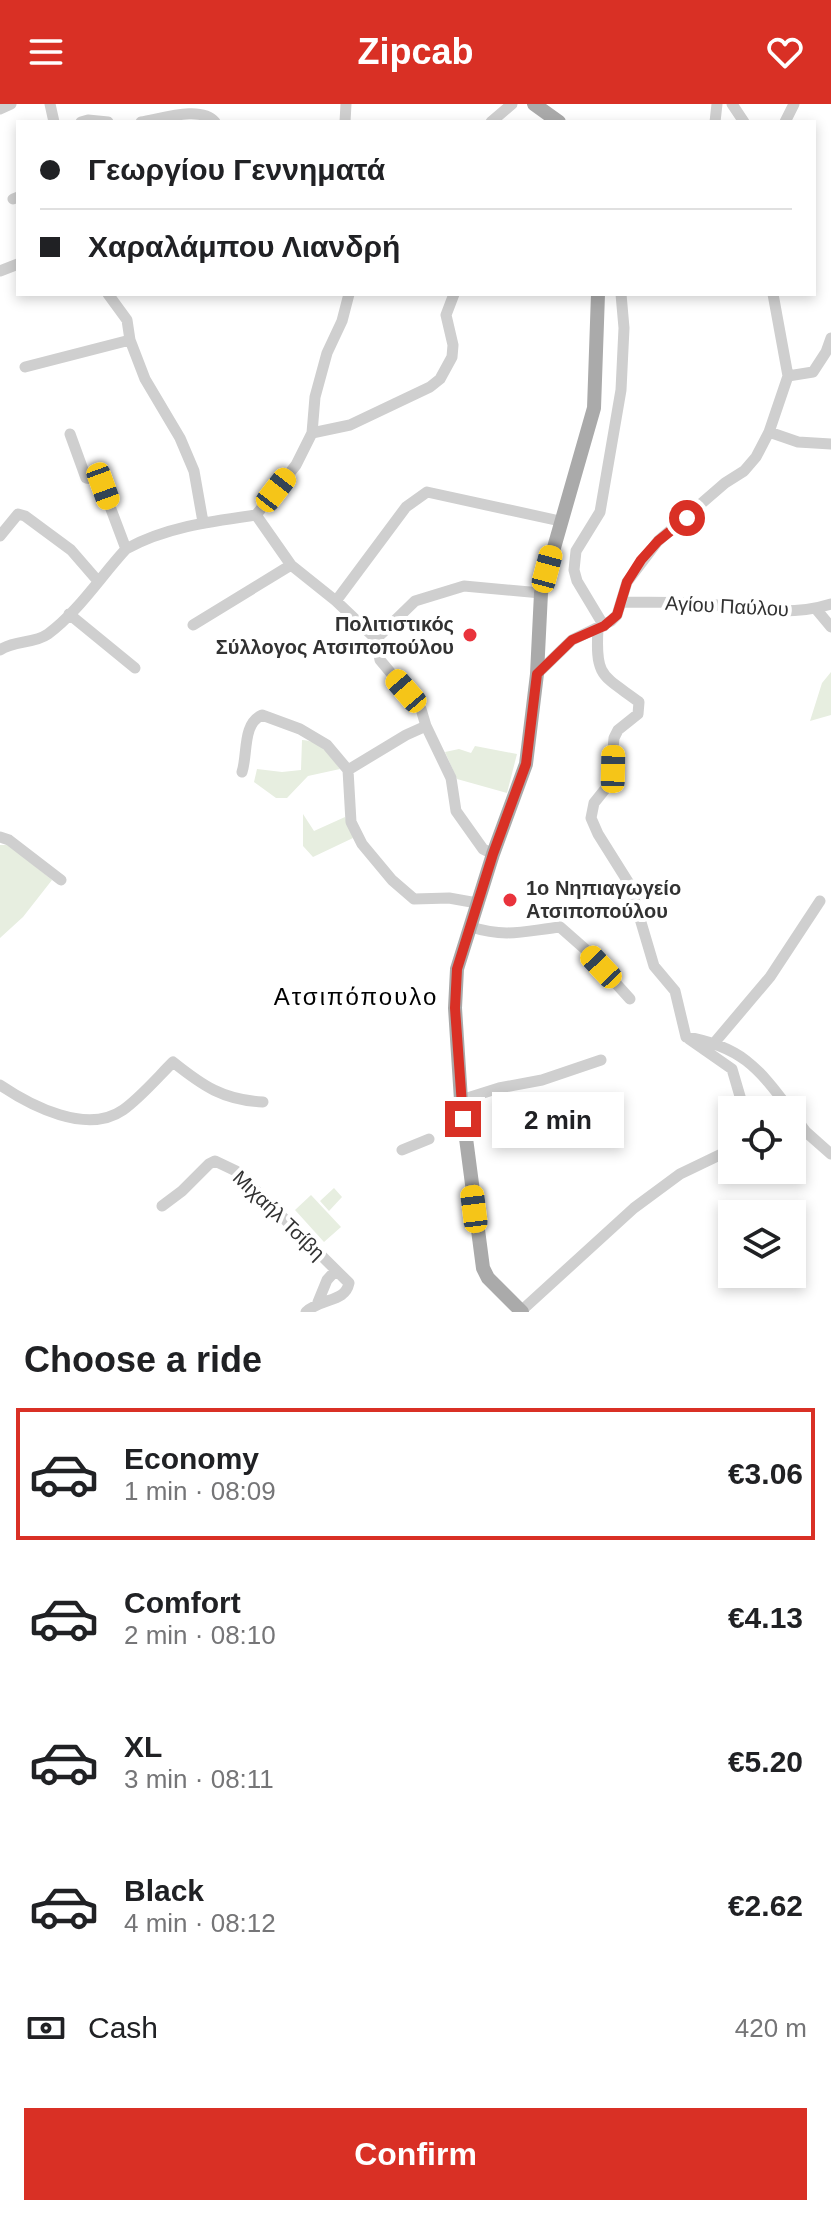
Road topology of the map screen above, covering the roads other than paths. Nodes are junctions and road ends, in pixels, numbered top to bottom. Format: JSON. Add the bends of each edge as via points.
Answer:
{"nodes":[{"id":1,"x":11,"y":104,"type":"edge"},
{"id":2,"x":512,"y":104,"type":"edge"},
{"id":3,"x":534,"y":104,"type":"edge"},
{"id":4,"x":0,"y":109,"type":"edge"},
{"id":5,"x":154,"y":120,"type":"edge"},
{"id":6,"x":213,"y":120,"type":"edge"},
{"id":7,"x":493,"y":120,"type":"edge"},
{"id":8,"x":556,"y":120,"type":"edge"},
{"id":9,"x":109,"y":296,"type":"edge"},
{"id":10,"x":348,"y":296,"type":"edge"},
{"id":11,"x":453,"y":296,"type":"edge"},
{"id":12,"x":598,"y":296,"type":"edge"},
{"id":13,"x":621,"y":296,"type":"edge"},
{"id":14,"x":773,"y":296,"type":"edge"},
{"id":15,"x":831,"y":338,"type":"edge"},
{"id":16,"x":130,"y":340,"type":"junction"},
{"id":17,"x":25,"y":367,"type":"dead end"},
{"id":18,"x":788,"y":376,"type":"junction"},
{"id":19,"x":769,"y":432,"type":"junction"},
{"id":20,"x":312,"y":433,"type":"junction"},
{"id":21,"x":70,"y":434,"type":"dead end"},
{"id":22,"x":831,"y":444,"type":"edge"},
{"id":23,"x":256,"y":515,"type":"junction"},
{"id":24,"x":560,"y":521,"type":"junction"},
{"id":25,"x":203,"y":522,"type":"junction"},
{"id":26,"x":0,"y":536,"type":"edge"},
{"id":27,"x":126,"y":549,"type":"junction"},
{"id":28,"x":291,"y":565,"type":"junction"},
{"id":29,"x":97,"y":580,"type":"junction"},
{"id":30,"x":541,"y":593,"type":"junction"},
{"id":31,"x":336,"y":601,"type":"junction"},
{"id":32,"x":622,"y":602,"type":"junction"},
{"id":33,"x":831,"y":604,"type":"edge"},
{"id":34,"x":816,"y":609,"type":"junction"},
{"id":35,"x":69,"y":614,"type":"junction"},
{"id":36,"x":193,"y":625,"type":"dead end"},
{"id":37,"x":831,"y":627,"type":"edge"},
{"id":38,"x":601,"y":628,"type":"junction"},
{"id":39,"x":376,"y":639,"type":"junction"},
{"id":40,"x":0,"y":650,"type":"edge"},
{"id":41,"x":135,"y":668,"type":"dead end"},
{"id":42,"x":537,"y":674,"type":"junction"},
{"id":43,"x":426,"y":726,"type":"junction"},
{"id":44,"x":348,"y":770,"type":"junction"},
{"id":45,"x":242,"y":772,"type":"dead end"},
{"id":46,"x":0,"y":837,"type":"edge"},
{"id":47,"x":493,"y":854,"type":"junction"},
{"id":48,"x":61,"y":880,"type":"dead end"},
{"id":49,"x":820,"y":901,"type":"dead end"},
{"id":50,"x":477,"y":903,"type":"junction"},
{"id":51,"x":471,"y":927,"type":"junction"},
{"id":52,"x":630,"y":999,"type":"dead end"},
{"id":53,"x":686,"y":1037,"type":"junction"},
{"id":54,"x":715,"y":1042,"type":"junction"},
{"id":55,"x":601,"y":1060,"type":"dead end"},
{"id":56,"x":0,"y":1085,"type":"edge"},
{"id":57,"x":740,"y":1096,"type":"edge"},
{"id":58,"x":779,"y":1096,"type":"edge"},
{"id":59,"x":461,"y":1100,"type":"junction"},
{"id":60,"x":263,"y":1102,"type":"dead end"},
{"id":61,"x":806,"y":1132,"type":"edge"},
{"id":62,"x":429,"y":1139,"type":"dead end"},
{"id":63,"x":402,"y":1150,"type":"dead end"},
{"id":64,"x":831,"y":1154,"type":"edge"},
{"id":65,"x":718,"y":1156,"type":"edge"},
{"id":66,"x":162,"y":1206,"type":"dead end"},
{"id":67,"x":336,"y":1270,"type":"junction"},
{"id":68,"x":318,"y":1302,"type":"junction"},
{"id":69,"x":306,"y":1312,"type":"edge"},
{"id":70,"x":521,"y":1312,"type":"edge"}],
"edges":[{"from":1,"to":4,"type":"street"},
{"from":2,"to":7,"type":"street"},
{"from":3,"to":8,"type":"main road"},
{"from":5,"to":6,"type":"street","via":[[200,113]]},
{"from":9,"to":16,"type":"street","via":[[127,320]]},
{"from":10,"to":20,"type":"street","via":[[315,397]]},
{"from":11,"to":20,"type":"street","via":[[446,315],[453,351],[440,379],[350,425]]},
{"from":12,"to":24,"type":"main road","via":[[594,408]]},
{"from":13,"to":38,"type":"street","via":[[621,390],[603,498],[576,551],[574,570]]},
{"from":14,"to":18,"type":"street"},
{"from":15,"to":18,"type":"street","via":[[813,372]]},
{"from":16,"to":17,"type":"street"},
{"from":16,"to":25,"type":"street","via":[[194,471]]},
{"from":18,"to":19,"type":"street"},
{"from":19,"to":22,"type":"street","via":[[798,442]]},
{"from":19,"to":32,"type":"street","via":[[744,471],[658,541],[627,582]]},
{"from":20,"to":23,"type":"street","via":[[296,465]]},
{"from":21,"to":27,"type":"street","via":[[86,478],[100,480]]},
{"from":23,"to":25,"type":"street"},
{"from":23,"to":28,"type":"street"},
{"from":24,"to":30,"type":"main road"},
{"from":24,"to":31,"type":"street","via":[[427,492],[406,507]]},
{"from":25,"to":27,"type":"street"},
{"from":26,"to":29,"type":"street","via":[[18,514],[25,516],[71,550]]},
{"from":27,"to":29,"type":"street"},
{"from":28,"to":31,"type":"street"},
{"from":28,"to":36,"type":"street"},
{"from":29,"to":35,"type":"street"},
{"from":30,"to":39,"type":"street","via":[[464,586],[415,601]]},
{"from":30,"to":42,"type":"main road"},
{"from":31,"to":39,"type":"street"},
{"from":32,"to":34,"type":"street","name":"Αγίου Παύλου","via":[[774,612]]},
{"from":32,"to":38,"type":"street","via":[[617,615]]},
{"from":33,"to":34,"type":"street","name":"Αγίου Παύλου"},
{"from":34,"to":37,"type":"street"},
{"from":35,"to":40,"type":"street","via":[[39,638]]},
{"from":35,"to":41,"type":"street"},
{"from":38,"to":42,"type":"street","via":[[572,640]]},
{"from":38,"to":53,"type":"street","via":[[596,652],[603,675],[639,702],[640,709],[614,738],[610,783],[594,803],[591,818],[630,885],[654,966],[675,991]]},
{"from":39,"to":43,"type":"street","via":[[380,660],[421,709]]},
{"from":42,"to":47,"type":"main road","via":[[526,764]]},
{"from":43,"to":44,"type":"street"},
{"from":43,"to":47,"type":"street","via":[[451,778],[456,811],[483,849]]},
{"from":44,"to":45,"type":"street","via":[[314,735],[262,715],[251,723]]},
{"from":44,"to":50,"type":"street","via":[[351,822],[392,880],[414,899]]},
{"from":46,"to":48,"type":"street"},
{"from":47,"to":50,"type":"main road"},
{"from":49,"to":54,"type":"street","via":[[770,977]]},
{"from":50,"to":51,"type":"main road"},
{"from":51,"to":52,"type":"street","via":[[495,934],[560,927]]},
{"from":51,"to":59,"type":"main road","via":[[457,969]]},
{"from":53,"to":54,"type":"street"},
{"from":53,"to":57,"type":"street","via":[[732,1069]]},
{"from":54,"to":58,"type":"street","via":[[752,1064]]},
{"from":55,"to":59,"type":"street"},
{"from":56,"to":60,"type":"street","via":[[19,1098],[76,1118],[104,1118],[121,1111],[173,1062],[206,1087],[239,1101]]},
{"from":59,"to":70,"type":"main road","via":[[483,1268]]},
{"from":61,"to":64,"type":"street"},
{"from":62,"to":63,"type":"street"},
{"from":65,"to":70,"type":"street","via":[[680,1174],[634,1208]]},
{"from":66,"to":67,"type":"street","name":"Μιχαήλ Τσίβη","via":[[209,1164],[221,1163],[236,1171]]},
{"from":67,"to":68,"type":"street"},
{"from":67,"to":68,"type":"street","name":"Μιχαήλ Τσίβη","via":[[349,1283],[347,1290],[340,1298]]},
{"from":68,"to":69,"type":"street","name":"Μιχαήλ Τσίβη"}]}
